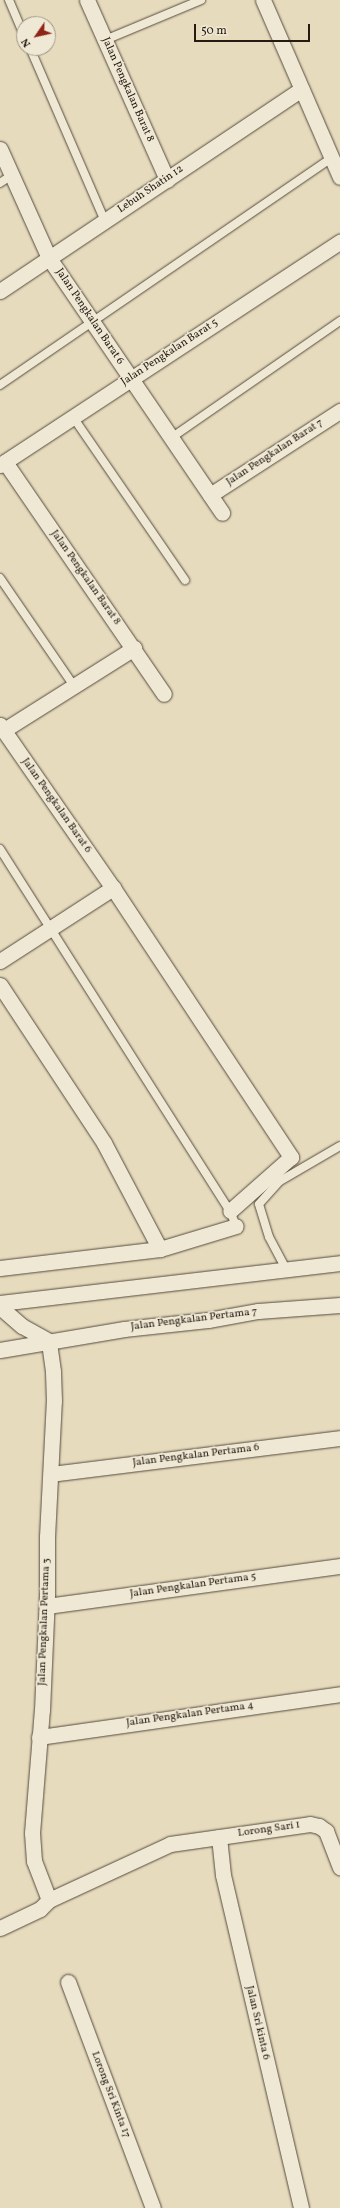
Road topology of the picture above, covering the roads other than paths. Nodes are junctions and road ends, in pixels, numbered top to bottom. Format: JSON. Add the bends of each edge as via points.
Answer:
{"nodes":[{"id":1,"x":9,"y":0,"type":"edge"},
{"id":2,"x":87,"y":0,"type":"edge"},
{"id":3,"x":201,"y":0,"type":"edge"},
{"id":4,"x":263,"y":0,"type":"edge"},
{"id":5,"x":16,"y":16,"type":"edge"},
{"id":6,"x":105,"y":40,"type":"junction"},
{"id":7,"x":33,"y":56,"type":"edge"},
{"id":8,"x":302,"y":89,"type":"junction"},
{"id":9,"x":0,"y":149,"type":"edge"},
{"id":10,"x":332,"y":158,"type":"junction"},
{"id":11,"x":340,"y":178,"type":"edge"},
{"id":12,"x":6,"y":179,"type":"edge"},
{"id":13,"x":167,"y":180,"type":"junction"},
{"id":14,"x":105,"y":221,"type":"junction"},
{"id":15,"x":340,"y":242,"type":"edge"},
{"id":16,"x":49,"y":258,"type":"junction"},
{"id":17,"x":0,"y":291,"type":"edge"},
{"id":18,"x":340,"y":321,"type":"edge"},
{"id":19,"x":93,"y":323,"type":"junction"},
{"id":20,"x":131,"y":379,"type":"junction"},
{"id":21,"x":0,"y":386,"type":"edge"},
{"id":22,"x":340,"y":411,"type":"edge"},
{"id":23,"x":73,"y":417,"type":"junction"},
{"id":24,"x":171,"y":438,"type":"junction"},
{"id":25,"x":2,"y":463,"type":"edge"},
{"id":26,"x":210,"y":495,"type":"junction"},
{"id":27,"x":222,"y":513,"type":"dead end"},
{"id":28,"x":0,"y":578,"type":"edge"},
{"id":29,"x":185,"y":580,"type":"dead end"},
{"id":30,"x":134,"y":648,"type":"junction"},
{"id":31,"x":74,"y":686,"type":"junction"},
{"id":32,"x":164,"y":694,"type":"dead end"},
{"id":33,"x":2,"y":728,"type":"edge"},
{"id":34,"x":0,"y":849,"type":"edge"},
{"id":35,"x":113,"y":888,"type":"junction"},
{"id":36,"x":52,"y":927,"type":"junction"},
{"id":37,"x":0,"y":962,"type":"edge"},
{"id":38,"x":0,"y":985,"type":"edge"},
{"id":39,"x":340,"y":1146,"type":"edge"},
{"id":40,"x":230,"y":1211,"type":"junction"},
{"id":41,"x":236,"y":1226,"type":"joint"},
{"id":42,"x":160,"y":1249,"type":"junction"},
{"id":43,"x":340,"y":1263,"type":"edge"},
{"id":44,"x":0,"y":1268,"type":"edge"},
{"id":45,"x":286,"y":1269,"type":"junction"},
{"id":46,"x":0,"y":1303,"type":"edge"},
{"id":47,"x":340,"y":1305,"type":"edge"},
{"id":48,"x":0,"y":1306,"type":"edge"},
{"id":49,"x":49,"y":1340,"type":"junction"},
{"id":50,"x":0,"y":1350,"type":"edge"},
{"id":51,"x":340,"y":1438,"type":"edge"},
{"id":52,"x":52,"y":1474,"type":"junction"},
{"id":53,"x":340,"y":1566,"type":"edge"},
{"id":54,"x":47,"y":1606,"type":"junction"},
{"id":55,"x":340,"y":1694,"type":"edge"},
{"id":56,"x":39,"y":1737,"type":"junction"},
{"id":57,"x":219,"y":1837,"type":"junction"},
{"id":58,"x":340,"y":1867,"type":"edge"},
{"id":59,"x":49,"y":1900,"type":"junction"},
{"id":60,"x":0,"y":1928,"type":"edge"},
{"id":61,"x":68,"y":1982,"type":"dead end"},
{"id":62,"x":153,"y":2208,"type":"edge"},
{"id":63,"x":301,"y":2208,"type":"edge"}],
"edges":[{"from":1,"to":5,"type":"lane"},
{"from":2,"to":6,"type":"street","name":"Jalan Pengkalan Barat 8"},
{"from":3,"to":6,"type":"lane"},
{"from":4,"to":8,"type":"street"},
{"from":6,"to":13,"type":"street","name":"Jalan Pengkalan Barat 8"},
{"from":7,"to":14,"type":"lane"},
{"from":8,"to":10,"type":"street"},
{"from":8,"to":13,"type":"street","name":"Lebuh Shatin 12"},
{"from":9,"to":12,"type":"street","name":"Jalan Pengkalan Barat 6"},
{"from":10,"to":11,"type":"street"},
{"from":10,"to":19,"type":"lane"},
{"from":12,"to":16,"type":"street","name":"Jalan Pengkalan Barat 6"},
{"from":13,"to":14,"type":"street","name":"Lebuh Shatin 12"},
{"from":14,"to":16,"type":"street","name":"Lebuh Shatin 12"},
{"from":15,"to":20,"type":"street","name":"Jalan Pengkalan Barat 5"},
{"from":16,"to":17,"type":"street","name":"Lebuh Shatin 12"},
{"from":16,"to":19,"type":"street","name":"Jalan Pengkalan Barat 6"},
{"from":18,"to":24,"type":"lane"},
{"from":19,"to":20,"type":"street","name":"Jalan Pengkalan Barat 6"},
{"from":19,"to":21,"type":"lane"},
{"from":20,"to":23,"type":"street","name":"Jalan Pengkalan Barat 5"},
{"from":20,"to":24,"type":"street","name":"Jalan Pengkalan Barat 6"},
{"from":22,"to":26,"type":"street","name":"Jalan Pengkalan Barat 7"},
{"from":23,"to":25,"type":"street","name":"Jalan Pengkalan Barat 5"},
{"from":23,"to":29,"type":"lane"},
{"from":24,"to":26,"type":"street","name":"Jalan Pengkalan Barat 6"},
{"from":25,"to":30,"type":"street","name":"Jalan Pengkalan Barat 8"},
{"from":26,"to":27,"type":"street","name":"Jalan Pengkalan Barat 6"},
{"from":28,"to":31,"type":"lane"},
{"from":30,"to":31,"type":"street"},
{"from":30,"to":32,"type":"street","name":"Jalan Pengkalan Barat 8"},
{"from":31,"to":33,"type":"street"},
{"from":33,"to":35,"type":"street","name":"Jalan Pengkalan Barat 6"},
{"from":34,"to":36,"type":"lane"},
{"from":35,"to":36,"type":"street"},
{"from":35,"to":40,"type":"street","name":"Jalan Pengkalan Barat 6","via":[[291,1157]]},
{"from":36,"to":37,"type":"street"},
{"from":36,"to":40,"type":"lane"},
{"from":38,"to":42,"type":"street","via":[[104,1143]]},
{"from":39,"to":45,"type":"lane","via":[[280,1181],[259,1204],[269,1237]]},
{"from":40,"to":41,"type":"lane"},
{"from":41,"to":42,"type":"street"},
{"from":42,"to":44,"type":"street"},
{"from":43,"to":45,"type":"street"},
{"from":45,"to":46,"type":"street"},
{"from":47,"to":49,"type":"street","name":"Jalan Pengkalan Pertama 7","via":[[258,1311],[208,1320],[124,1328]]},
{"from":48,"to":49,"type":"street","via":[[22,1326]]},
{"from":49,"to":50,"type":"street","name":"Jalan Pengkalan Pertama 7"},
{"from":49,"to":52,"type":"street","name":"Jalan Pengkalan Pertama 3","via":[[53,1370]]},
{"from":51,"to":52,"type":"street","name":"Jalan Pengkalan Pertama 6"},
{"from":52,"to":54,"type":"street","name":"Jalan Pengkalan Pertama 3","via":[[47,1537]]},
{"from":53,"to":54,"type":"street","name":"Jalan Pengkalan Pertama 5"},
{"from":54,"to":56,"type":"street","name":"Jalan Pengkalan Pertama 3"},
{"from":55,"to":56,"type":"street","name":"Jalan Pengkalan Pertama 4"},
{"from":56,"to":59,"type":"street","name":"Jalan Pengkalan Pertama 3","via":[[32,1833],[34,1861]]},
{"from":57,"to":58,"type":"street","name":"Lorong Sari 1","via":[[310,1824],[319,1826],[326,1831]]},
{"from":57,"to":59,"type":"street","name":"Lorong Sari 1","via":[[170,1844]]},
{"from":57,"to":63,"type":"street","name":"Jalan Sri kinta 6","via":[[223,1875]]},
{"from":59,"to":60,"type":"street","name":"Lorong Sari 1","via":[[40,1909]]},
{"from":61,"to":62,"type":"street","name":"Lorong Sri Kinta 17"}]}
